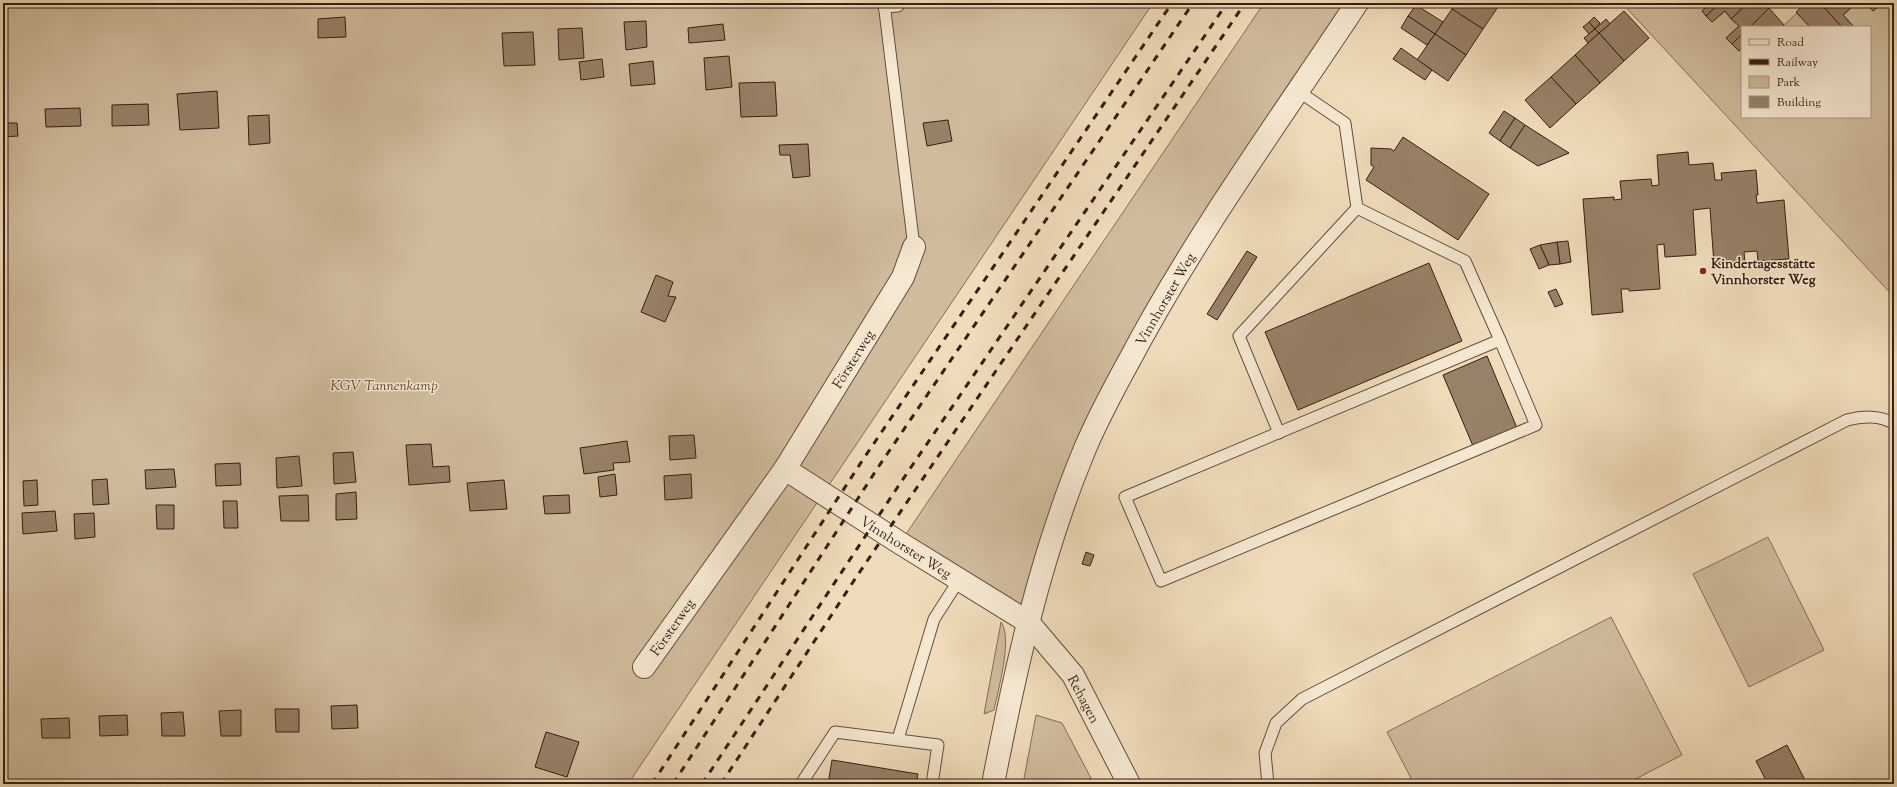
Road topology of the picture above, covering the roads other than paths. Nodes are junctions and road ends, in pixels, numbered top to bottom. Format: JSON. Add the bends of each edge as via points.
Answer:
{"nodes":[{"id":1,"x":1357,"y":3,"type":"edge"},
{"id":2,"x":884,"y":5,"type":"edge"},
{"id":3,"x":898,"y":6,"type":"dead end"},
{"id":4,"x":1298,"y":91,"type":"junction"},
{"id":5,"x":1357,"y":208,"type":"junction"},
{"id":6,"x":914,"y":247,"type":"joint"},
{"id":7,"x":1500,"y":340,"type":"junction"},
{"id":8,"x":1894,"y":424,"type":"edge"},
{"id":9,"x":1279,"y":433,"type":"junction"},
{"id":10,"x":785,"y":469,"type":"junction"},
{"id":11,"x":959,"y":580,"type":"junction"},
{"id":12,"x":1028,"y":622,"type":"junction"},
{"id":13,"x":644,"y":667,"type":"dead end"},
{"id":14,"x":898,"y":739,"type":"junction"},
{"id":15,"x":801,"y":784,"type":"edge"},
{"id":16,"x":932,"y":784,"type":"edge"},
{"id":17,"x":994,"y":784,"type":"edge"},
{"id":18,"x":1129,"y":784,"type":"edge"},
{"id":19,"x":1268,"y":784,"type":"edge"}],
"edges":[{"from":1,"to":4,"type":"street","name":"Vinnhorster Weg"},
{"from":2,"to":3,"type":"lane"},
{"from":2,"to":6,"type":"lane","name":"Försterweg"},
{"from":4,"to":5,"type":"lane","via":[[1345,124]]},
{"from":4,"to":12,"type":"street","name":"Vinnhorster Weg","via":[[1204,233],[1153,316],[1113,390],[1084,450],[1059,516]]},
{"from":5,"to":7,"type":"lane","via":[[1465,261]]},
{"from":5,"to":9,"type":"lane","via":[[1239,336]]},
{"from":6,"to":10,"type":"street","name":"Försterweg","via":[[904,277]]},
{"from":7,"to":9,"type":"lane"},
{"from":7,"to":9,"type":"lane","via":[[1536,425],[1161,581],[1125,497]]},
{"from":8,"to":19,"type":"lane","via":[[1876,418],[1860,417],[1848,420],[1302,699],[1276,723],[1265,752]]},
{"from":10,"to":11,"type":"street","name":"Vinnhorster Weg"},
{"from":10,"to":13,"type":"street","name":"Försterweg"},
{"from":11,"to":12,"type":"street","name":"Vinnhorster Weg"},
{"from":11,"to":14,"type":"lane","via":[[934,619]]},
{"from":12,"to":17,"type":"street","name":"Vinnhorster Weg","via":[[1009,699]]},
{"from":12,"to":18,"type":"street","name":"Rehagen","via":[[1073,675]]},
{"from":14,"to":15,"type":"lane","via":[[835,732]]},
{"from":14,"to":16,"type":"lane","via":[[938,745]]}]}
